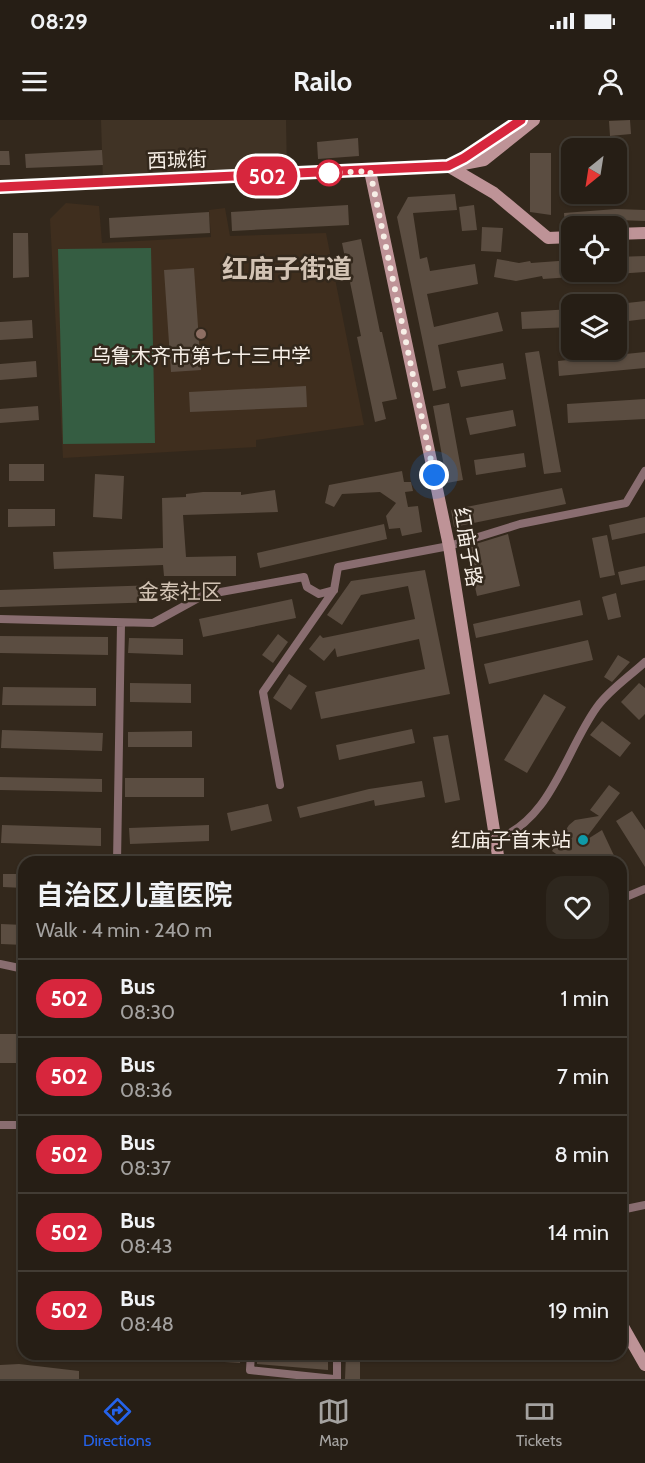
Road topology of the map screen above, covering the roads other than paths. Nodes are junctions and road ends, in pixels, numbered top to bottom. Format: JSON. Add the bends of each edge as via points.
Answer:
{"nodes":[{"id":1,"x":521,"y":120,"type":"edge"},
{"id":2,"x":534,"y":120,"type":"edge"},
{"id":3,"x":448,"y":166,"type":"junction"},
{"id":4,"x":370,"y":171,"type":"junction"},
{"id":5,"x":0,"y":187,"type":"edge"},
{"id":6,"x":645,"y":233,"type":"edge"},
{"id":7,"x":627,"y":234,"type":"edge"},
{"id":8,"x":561,"y":237,"type":"edge"},
{"id":9,"x":645,"y":471,"type":"edge"},
{"id":10,"x":449,"y":546,"type":"junction"},
{"id":11,"x":334,"y":590,"type":"junction"},
{"id":12,"x":0,"y":619,"type":"edge"},
{"id":13,"x":121,"y":624,"type":"junction"},
{"id":14,"x":645,"y":662,"type":"edge"},
{"id":15,"x":280,"y":785,"type":"dead end"},
{"id":16,"x":495,"y":840,"type":"junction"},
{"id":17,"x":117,"y":856,"type":"edge"},
{"id":18,"x":498,"y":856,"type":"edge"},
{"id":19,"x":645,"y":889,"type":"edge"},
{"id":20,"x":627,"y":896,"type":"edge"},
{"id":21,"x":0,"y":964,"type":"edge"},
{"id":22,"x":18,"y":968,"type":"edge"},
{"id":23,"x":0,"y":1125,"type":"edge"},
{"id":24,"x":18,"y":1125,"type":"edge"},
{"id":25,"x":645,"y":1205,"type":"edge"},
{"id":26,"x":627,"y":1209,"type":"edge"},
{"id":27,"x":627,"y":1334,"type":"edge"},
{"id":28,"x":251,"y":1360,"type":"edge"},
{"id":29,"x":337,"y":1360,"type":"edge"},
{"id":30,"x":645,"y":1365,"type":"edge"},
{"id":31,"x":335,"y":1379,"type":"edge"}],
"edges":[{"from":1,"to":3,"type":"street","name":"西珹街"},
{"from":2,"to":3,"type":"street","via":[[484,160]]},
{"from":3,"to":4,"type":"street","name":"西珹街"},
{"from":3,"to":8,"type":"street","via":[[494,193],[548,238]]},
{"from":4,"to":5,"type":"street","name":"西珹街"},
{"from":4,"to":10,"type":"street","name":"红庙子路"},
{"from":6,"to":7,"type":"street"},
{"from":9,"to":10,"type":"street","via":[[626,503],[520,524]]},
{"from":10,"to":11,"type":"street","via":[[338,567]]},
{"from":10,"to":16,"type":"street","name":"红庙子路"},
{"from":11,"to":13,"type":"street","via":[[319,594],[307,587],[304,577],[204,595],[153,623]]},
{"from":11,"to":15,"type":"street","via":[[262,692]]},
{"from":12,"to":13,"type":"street"},
{"from":13,"to":17,"type":"street"},
{"from":14,"to":16,"type":"street","via":[[598,706],[540,808],[509,835]]},
{"from":16,"to":18,"type":"street","name":"红庙子路"},
{"from":19,"to":20,"type":"street"},
{"from":21,"to":22,"type":"street"},
{"from":23,"to":24,"type":"street"},
{"from":25,"to":26,"type":"street"},
{"from":27,"to":30,"type":"street"},
{"from":28,"to":31,"type":"street","via":[[250,1371]]},
{"from":29,"to":31,"type":"street"}]}
